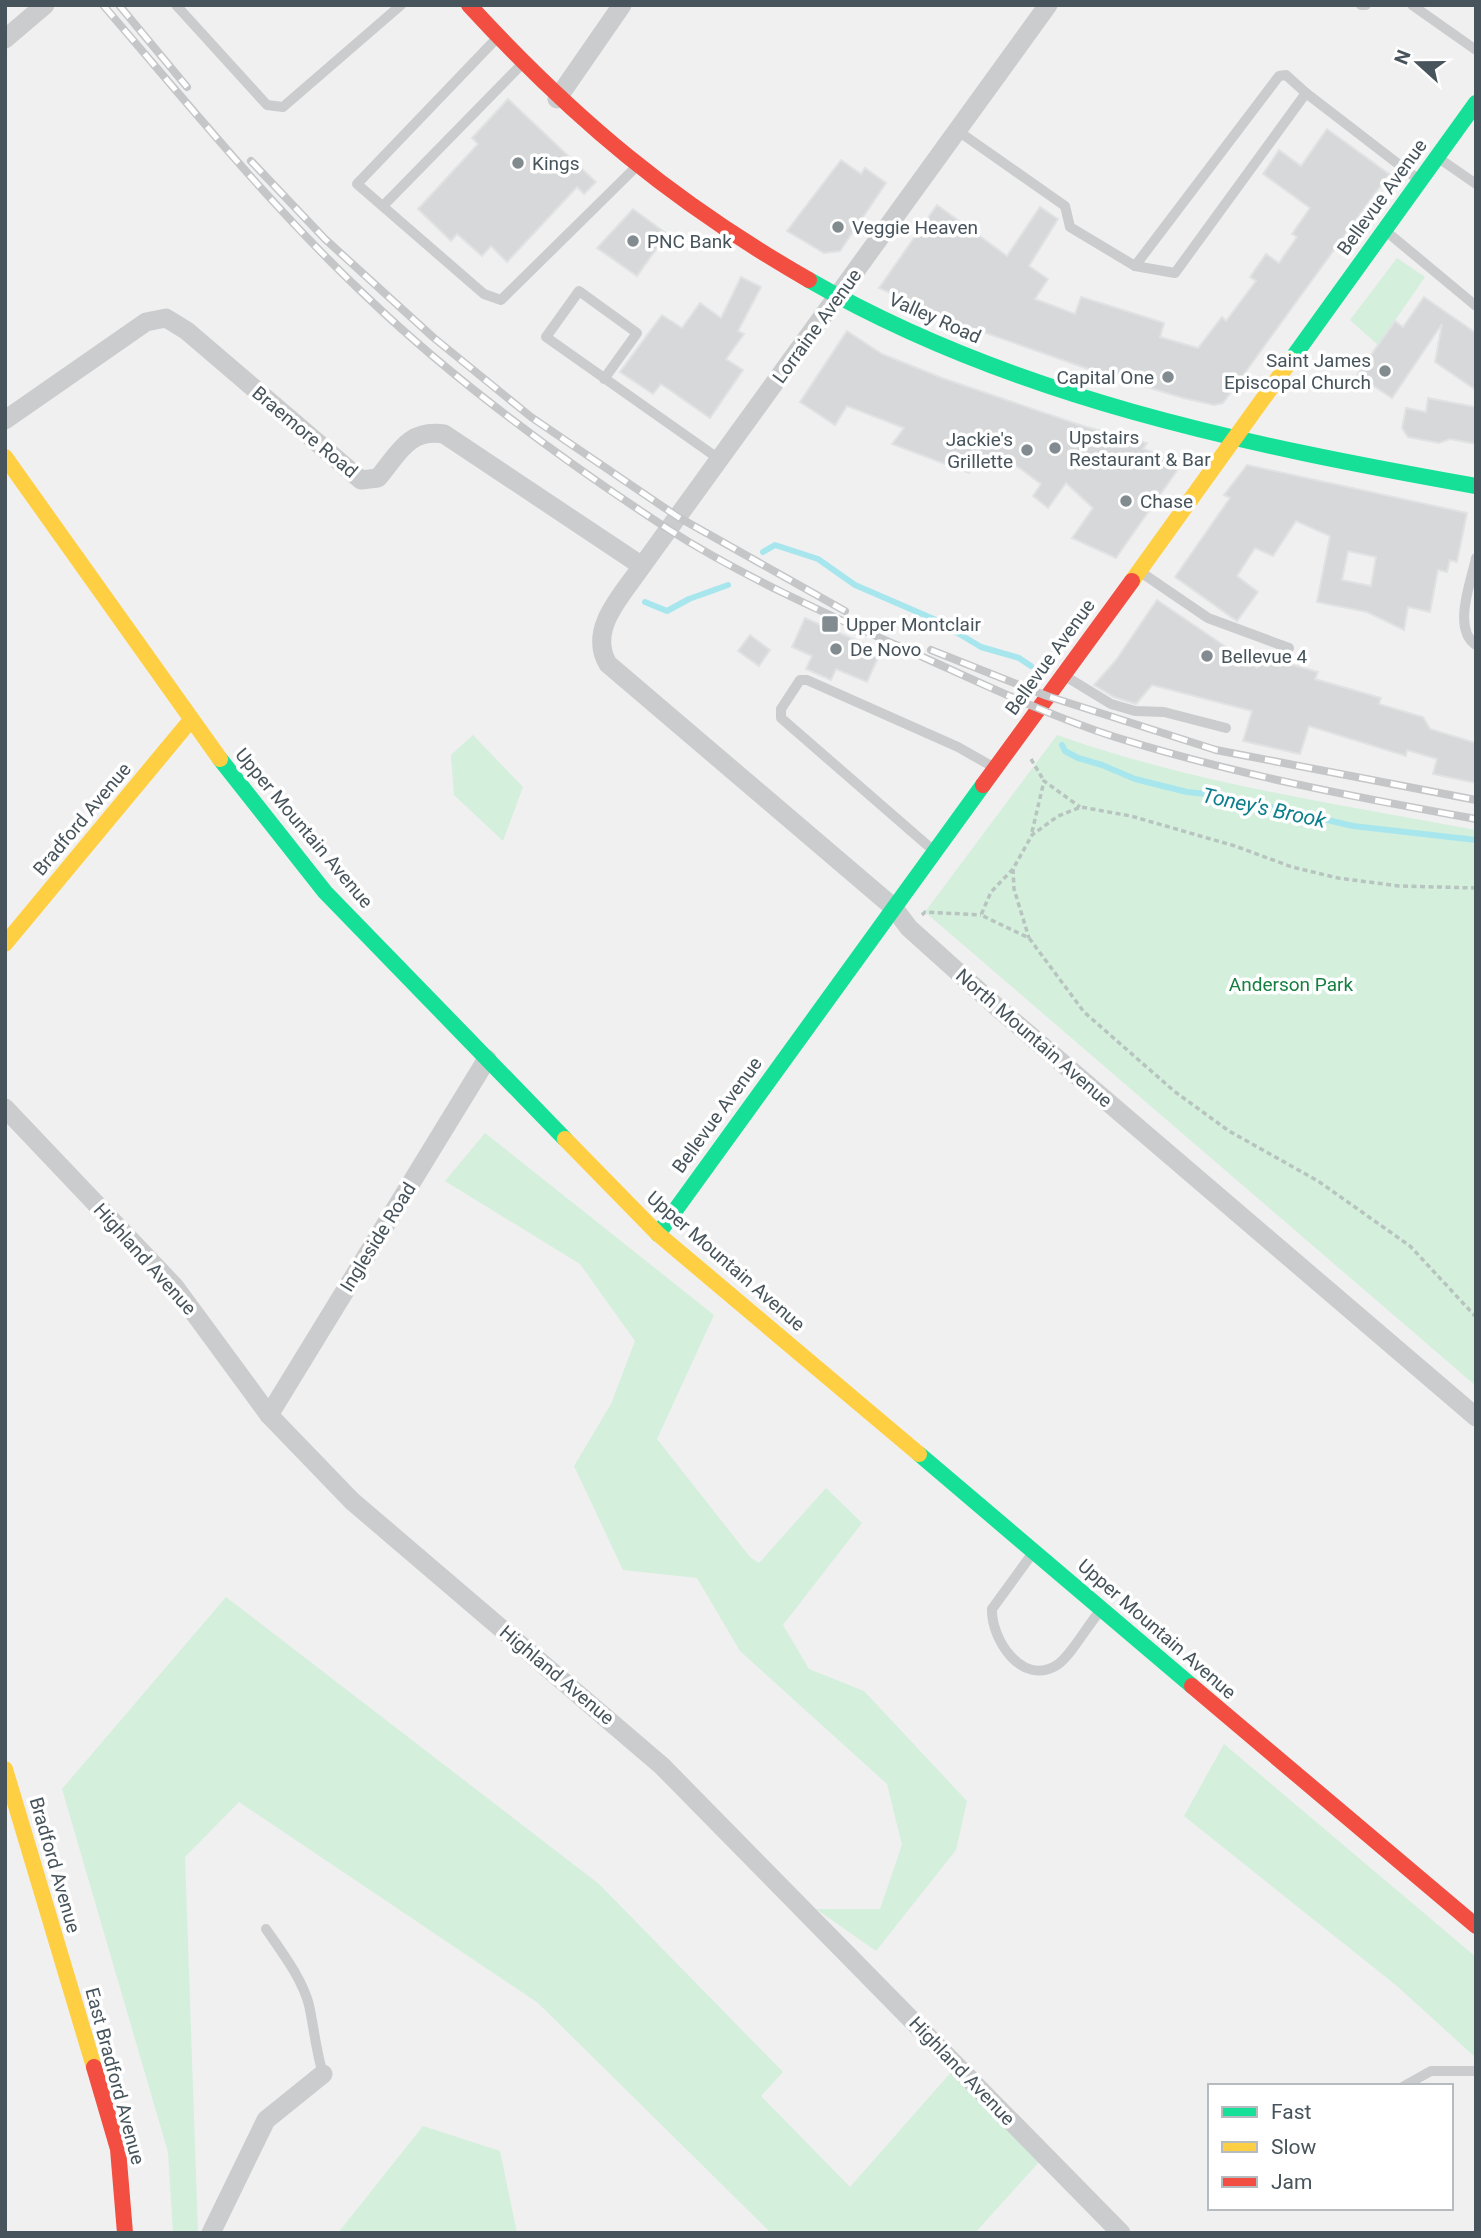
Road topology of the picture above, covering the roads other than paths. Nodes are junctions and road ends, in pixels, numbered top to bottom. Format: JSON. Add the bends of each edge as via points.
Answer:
{"nodes":[{"id":1,"x":45,"y":5,"type":"edge"},
{"id":2,"x":176,"y":5,"type":"edge"},
{"id":3,"x":401,"y":5,"type":"edge"},
{"id":4,"x":469,"y":5,"type":"edge"},
{"id":5,"x":622,"y":5,"type":"edge"},
{"id":6,"x":1048,"y":5,"type":"edge"},
{"id":7,"x":1412,"y":5,"type":"edge"},
{"id":8,"x":497,"y":38,"type":"junction"},
{"id":9,"x":5,"y":39,"type":"edge"},
{"id":10,"x":1476,"y":50,"type":"edge"},
{"id":11,"x":523,"y":64,"type":"junction"},
{"id":12,"x":1306,"y":93,"type":"junction"},
{"id":13,"x":557,"y":99,"type":"junction"},
{"id":14,"x":1476,"y":103,"type":"edge"},
{"id":15,"x":1469,"y":126,"type":"edge"},
{"id":16,"x":958,"y":131,"type":"junction"},
{"id":17,"x":1437,"y":157,"type":"junction"},
{"id":18,"x":635,"y":167,"type":"junction"},
{"id":19,"x":1420,"y":180,"type":"junction"},
{"id":20,"x":1476,"y":184,"type":"edge"},
{"id":21,"x":383,"y":206,"type":"junction"},
{"id":22,"x":1384,"y":230,"type":"junction"},
{"id":23,"x":1135,"y":266,"type":"junction"},
{"id":24,"x":838,"y":297,"type":"junction"},
{"id":25,"x":1476,"y":306,"type":"edge"},
{"id":26,"x":604,"y":379,"type":"junction"},
{"id":27,"x":5,"y":419,"type":"edge"},
{"id":28,"x":1232,"y":439,"type":"junction"},
{"id":29,"x":5,"y":457,"type":"edge"},
{"id":30,"x":719,"y":459,"type":"junction"},
{"id":31,"x":1476,"y":486,"type":"edge"},
{"id":32,"x":1476,"y":558,"type":"edge"},
{"id":33,"x":642,"y":566,"type":"junction"},
{"id":34,"x":1139,"y":571,"type":"junction"},
{"id":35,"x":1476,"y":645,"type":"edge"},
{"id":36,"x":1289,"y":648,"type":"dead end"},
{"id":37,"x":601,"y":652,"type":"joint"},
{"id":38,"x":1065,"y":676,"type":"junction"},
{"id":39,"x":190,"y":721,"type":"junction"},
{"id":40,"x":1226,"y":728,"type":"dead end"},
{"id":41,"x":995,"y":768,"type":"junction"},
{"id":42,"x":934,"y":851,"type":"junction"},
{"id":43,"x":893,"y":907,"type":"junction"},
{"id":44,"x":5,"y":944,"type":"edge"},
{"id":45,"x":487,"y":1059,"type":"junction"},
{"id":46,"x":5,"y":1108,"type":"edge"},
{"id":47,"x":658,"y":1234,"type":"junction"},
{"id":48,"x":270,"y":1415,"type":"junction"},
{"id":49,"x":1476,"y":1417,"type":"edge"},
{"id":50,"x":1034,"y":1551,"type":"junction"},
{"id":51,"x":1101,"y":1609,"type":"junction"},
{"id":52,"x":5,"y":1769,"type":"edge"},
{"id":53,"x":1476,"y":1926,"type":"edge"},
{"id":54,"x":266,"y":1928,"type":"dead end"},
{"id":55,"x":65,"y":1972,"type":"joint"},
{"id":56,"x":1476,"y":2071,"type":"edge"},
{"id":57,"x":323,"y":2074,"type":"joint"},
{"id":58,"x":1408,"y":2084,"type":"edge"},
{"id":59,"x":125,"y":2233,"type":"edge"},
{"id":60,"x":211,"y":2233,"type":"edge"},
{"id":61,"x":1121,"y":2233,"type":"edge"}],
"edges":[{"from":1,"to":9,"type":"street"},
{"from":2,"to":3,"type":"lane","via":[[274,108],[283,107]]},
{"from":4,"to":8,"type":"street","name":"Valley Road"},
{"from":5,"to":13,"type":"street"},
{"from":6,"to":16,"type":"street","name":"Lorraine Avenue"},
{"from":7,"to":10,"type":"lane"},
{"from":8,"to":11,"type":"street","name":"Valley Road"},
{"from":8,"to":21,"type":"lane","via":[[358,184]]},
{"from":11,"to":13,"type":"street","name":"Valley Road"},
{"from":11,"to":21,"type":"lane"},
{"from":12,"to":19,"type":"lane"},
{"from":12,"to":23,"type":"lane","via":[[1175,273]]},
{"from":12,"to":23,"type":"lane","via":[[1286,75],[1279,76]]},
{"from":13,"to":18,"type":"street","name":"Valley Road"},
{"from":14,"to":15,"type":"street","name":"Bellevue Avenue"},
{"from":15,"to":17,"type":"street","name":"Bellevue Avenue"},
{"from":16,"to":23,"type":"lane","via":[[1065,206],[1070,227]]},
{"from":16,"to":24,"type":"street","name":"Lorraine Avenue"},
{"from":17,"to":19,"type":"street","name":"Bellevue Avenue"},
{"from":17,"to":20,"type":"lane"},
{"from":18,"to":21,"type":"lane","via":[[501,300],[484,294]]},
{"from":18,"to":24,"type":"street","name":"Valley Road","via":[[711,223]]},
{"from":19,"to":22,"type":"street","name":"Bellevue Avenue"},
{"from":22,"to":25,"type":"lane"},
{"from":22,"to":28,"type":"street","name":"Bellevue Avenue"},
{"from":24,"to":28,"type":"street","name":"Valley Road","via":[[971,358],[1095,402]]},
{"from":24,"to":30,"type":"street","name":"Lorraine Avenue"},
{"from":26,"to":26,"type":"lane","via":[[546,337],[579,292],[637,333]]},
{"from":26,"to":30,"type":"lane"},
{"from":27,"to":33,"type":"street","name":"Braemore Road","via":[[146,322],[166,318],[361,480],[378,478],[412,437],[426,431],[444,434]]},
{"from":28,"to":31,"type":"street","name":"Valley Road"},
{"from":28,"to":34,"type":"street","name":"Bellevue Avenue"},
{"from":29,"to":39,"type":"street","name":"Upper Mountain Avenue"},
{"from":30,"to":33,"type":"street","name":"Lorraine Avenue"},
{"from":32,"to":35,"type":"lane","via":[[1464,628],[1468,640]]},
{"from":33,"to":37,"type":"street","name":"Lorraine Avenue","via":[[607,618]]},
{"from":34,"to":36,"type":"lane","via":[[1208,618]]},
{"from":34,"to":38,"type":"street","name":"Bellevue Avenue"},
{"from":37,"to":43,"type":"street","name":"North Mountain Avenue","via":[[608,664]]},
{"from":38,"to":40,"type":"lane","via":[[1111,704]]},
{"from":38,"to":41,"type":"street","name":"Bellevue Avenue"},
{"from":39,"to":44,"type":"street","name":"Bradford Avenue"},
{"from":39,"to":45,"type":"street","name":"Upper Mountain Avenue","via":[[325,892]]},
{"from":41,"to":42,"type":"street","name":"Bellevue Avenue"},
{"from":41,"to":42,"type":"lane","via":[[958,747],[800,680],[781,709],[781,718]]},
{"from":42,"to":43,"type":"street","name":"Bellevue Avenue"},
{"from":43,"to":47,"type":"street","name":"Bellevue Avenue"},
{"from":43,"to":49,"type":"street","name":"North Mountain Avenue","via":[[909,928],[998,1008]]},
{"from":45,"to":47,"type":"street","name":"Upper Mountain Avenue"},
{"from":45,"to":48,"type":"street","name":"Ingleside Road"},
{"from":46,"to":48,"type":"street","name":"Highland Avenue","via":[[175,1287]]},
{"from":47,"to":50,"type":"street","name":"Upper Mountain Avenue"},
{"from":48,"to":61,"type":"street","name":"Highland Avenue","via":[[352,1501],[662,1766]]},
{"from":50,"to":51,"type":"street","name":"Upper Mountain Avenue"},
{"from":50,"to":51,"type":"lane","via":[[992,1609],[996,1638],[1017,1663],[1045,1670],[1056,1666]]},
{"from":51,"to":53,"type":"street","name":"Upper Mountain Avenue"},
{"from":52,"to":55,"type":"street","name":"Bradford Avenue"},
{"from":54,"to":57,"type":"lane","via":[[308,2002]]},
{"from":55,"to":59,"type":"street","name":"East Bradford Avenue","via":[[118,2149]]},
{"from":56,"to":58,"type":"lane","via":[[1431,2071]]},
{"from":57,"to":60,"type":"street","via":[[266,2120]]}]}
